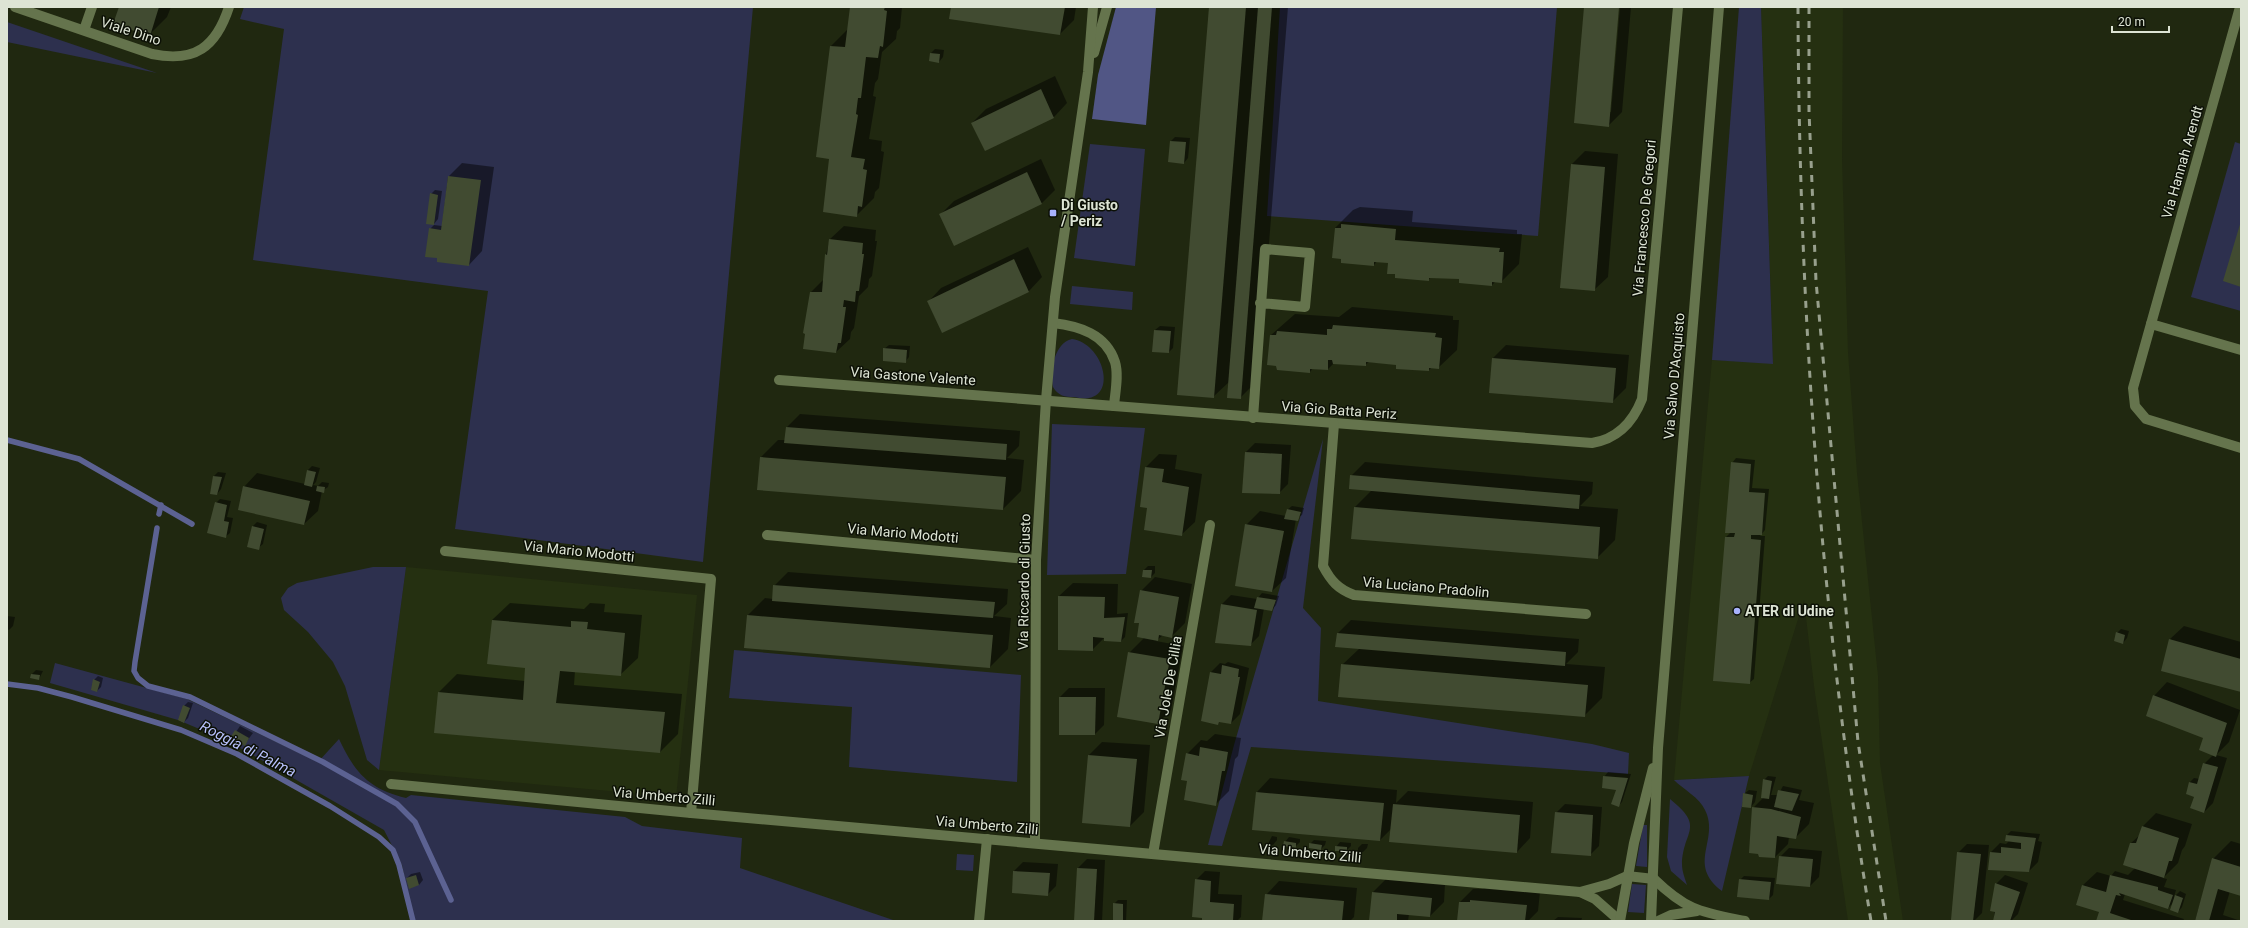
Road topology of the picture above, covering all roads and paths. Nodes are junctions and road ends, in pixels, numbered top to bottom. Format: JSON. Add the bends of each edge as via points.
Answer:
{"nodes":[{"id":1,"x":15,"y":7,"type":"edge"},
{"id":2,"x":92,"y":7,"type":"edge"},
{"id":3,"x":230,"y":7,"type":"edge"},
{"id":4,"x":1093,"y":7,"type":"edge"},
{"id":5,"x":1107,"y":7,"type":"edge"},
{"id":6,"x":1678,"y":7,"type":"edge"},
{"id":7,"x":1719,"y":7,"type":"edge"},
{"id":8,"x":2240,"y":7,"type":"edge"},
{"id":9,"x":84,"y":30,"type":"junction"},
{"id":10,"x":1088,"y":72,"type":"junction"},
{"id":11,"x":1260,"y":303,"type":"junction"},
{"id":12,"x":1053,"y":323,"type":"junction"},
{"id":13,"x":2150,"y":324,"type":"junction"},
{"id":14,"x":2241,"y":350,"type":"edge"},
{"id":15,"x":779,"y":380,"type":"dead end"},
{"id":16,"x":1046,"y":400,"type":"junction"},
{"id":17,"x":1114,"y":406,"type":"junction"},
{"id":18,"x":1253,"y":418,"type":"junction"},
{"id":19,"x":1334,"y":424,"type":"junction"},
{"id":20,"x":1626,"y":426,"type":"joint"},
{"id":21,"x":2241,"y":448,"type":"edge"},
{"id":22,"x":1210,"y":525,"type":"dead end"},
{"id":23,"x":767,"y":535,"type":"dead end"},
{"id":24,"x":445,"y":551,"type":"dead end"},
{"id":25,"x":1036,"y":560,"type":"junction"},
{"id":26,"x":1586,"y":614,"type":"dead end"},
{"id":27,"x":1658,"y":748,"type":"junction"},
{"id":28,"x":391,"y":784,"type":"dead end"},
{"id":29,"x":691,"y":813,"type":"junction"},
{"id":30,"x":987,"y":840,"type":"junction"},
{"id":31,"x":1036,"y":843,"type":"junction"},
{"id":32,"x":1153,"y":854,"type":"junction"},
{"id":33,"x":1627,"y":876,"type":"junction"},
{"id":34,"x":1654,"y":879,"type":"junction"},
{"id":35,"x":1580,"y":892,"type":"junction"},
{"id":36,"x":1697,"y":911,"type":"junction"},
{"id":37,"x":979,"y":921,"type":"edge"},
{"id":38,"x":1620,"y":921,"type":"edge"},
{"id":39,"x":1624,"y":921,"type":"edge"},
{"id":40,"x":1651,"y":921,"type":"edge"},
{"id":41,"x":1658,"y":921,"type":"edge"},
{"id":42,"x":1745,"y":921,"type":"edge"}],
"edges":[{"from":1,"to":9,"type":"street","name":"Viale Dino"},
{"from":2,"to":9,"type":"street"},
{"from":3,"to":9,"type":"street","name":"Viale Dino","via":[[214,40],[194,53],[167,57],[152,54]]},
{"from":4,"to":10,"type":"street","name":"Via Riccardo di Giusto"},
{"from":5,"to":10,"type":"street","name":"Via Riccardo di Giusto"},
{"from":6,"to":20,"type":"street","name":"Via Francesco De Gregori","via":[[1644,388],[1637,411]]},
{"from":7,"to":27,"type":"street","name":"Via Salvo D'Acquisto"},
{"from":8,"to":13,"type":"street","name":"Via Hannah Arendt"},
{"from":10,"to":12,"type":"street","name":"Via Riccardo di Giusto"},
{"from":11,"to":11,"type":"street","via":[[1305,307],[1310,253],[1265,249]]},
{"from":11,"to":18,"type":"street"},
{"from":12,"to":16,"type":"street","name":"Via Riccardo di Giusto"},
{"from":12,"to":17,"type":"street","via":[[1087,330],[1109,350],[1115,363]]},
{"from":13,"to":14,"type":"street"},
{"from":13,"to":21,"type":"street","name":"Via Hannah Arendt","via":[[2133,388],[2140,413],[2152,422]]},
{"from":15,"to":16,"type":"street","name":"Via Gastone Valente"},
{"from":16,"to":17,"type":"street","name":"Via Gio Batta Periz"},
{"from":16,"to":25,"type":"street","name":"Via Riccardo di Giusto"},
{"from":17,"to":18,"type":"street","name":"Via Gio Batta Periz"},
{"from":18,"to":19,"type":"street","name":"Via Gio Batta Periz"},
{"from":19,"to":20,"type":"street","name":"Via Gio Batta Periz","via":[[1592,443],[1605,441]]},
{"from":19,"to":26,"type":"street","name":"Via Luciano Pradolin","via":[[1323,566],[1330,580],[1342,590],[1354,595]]},
{"from":22,"to":32,"type":"street","name":"Via Jole De Cillia"},
{"from":23,"to":25,"type":"street","name":"Via Mario Modotti"},
{"from":24,"to":29,"type":"street","name":"Via Mario Modotti","via":[[711,580]]},
{"from":25,"to":31,"type":"street","name":"Via Riccardo di Giusto"},
{"from":27,"to":33,"type":"street","name":"Via Salvo D'Acquisto"},
{"from":27,"to":34,"type":"street","name":"Via Salvo D'Acquisto"},
{"from":28,"to":29,"type":"street","name":"Via Umberto Zilli"},
{"from":29,"to":30,"type":"street","name":"Via Umberto Zilli"},
{"from":30,"to":31,"type":"street","name":"Via Umberto Zilli"},
{"from":30,"to":37,"type":"street"},
{"from":31,"to":32,"type":"street","name":"Via Umberto Zilli"},
{"from":32,"to":35,"type":"street","name":"Via Umberto Zilli"},
{"from":33,"to":34,"type":"street"},
{"from":33,"to":35,"type":"street","name":"Via Umberto Zilli"},
{"from":33,"to":38,"type":"street","name":"Via Salvo D'Acquisto"},
{"from":34,"to":36,"type":"street","via":[[1673,897]]},
{"from":34,"to":40,"type":"street","name":"Via Salvo D'Acquisto"},
{"from":35,"to":38,"type":"street","name":"Via Umberto Zilli","via":[[1595,899]]},
{"from":36,"to":41,"type":"street","via":[[1671,915]]},
{"from":36,"to":42,"type":"street"},
{"from":38,"to":39,"type":"street"}]}
